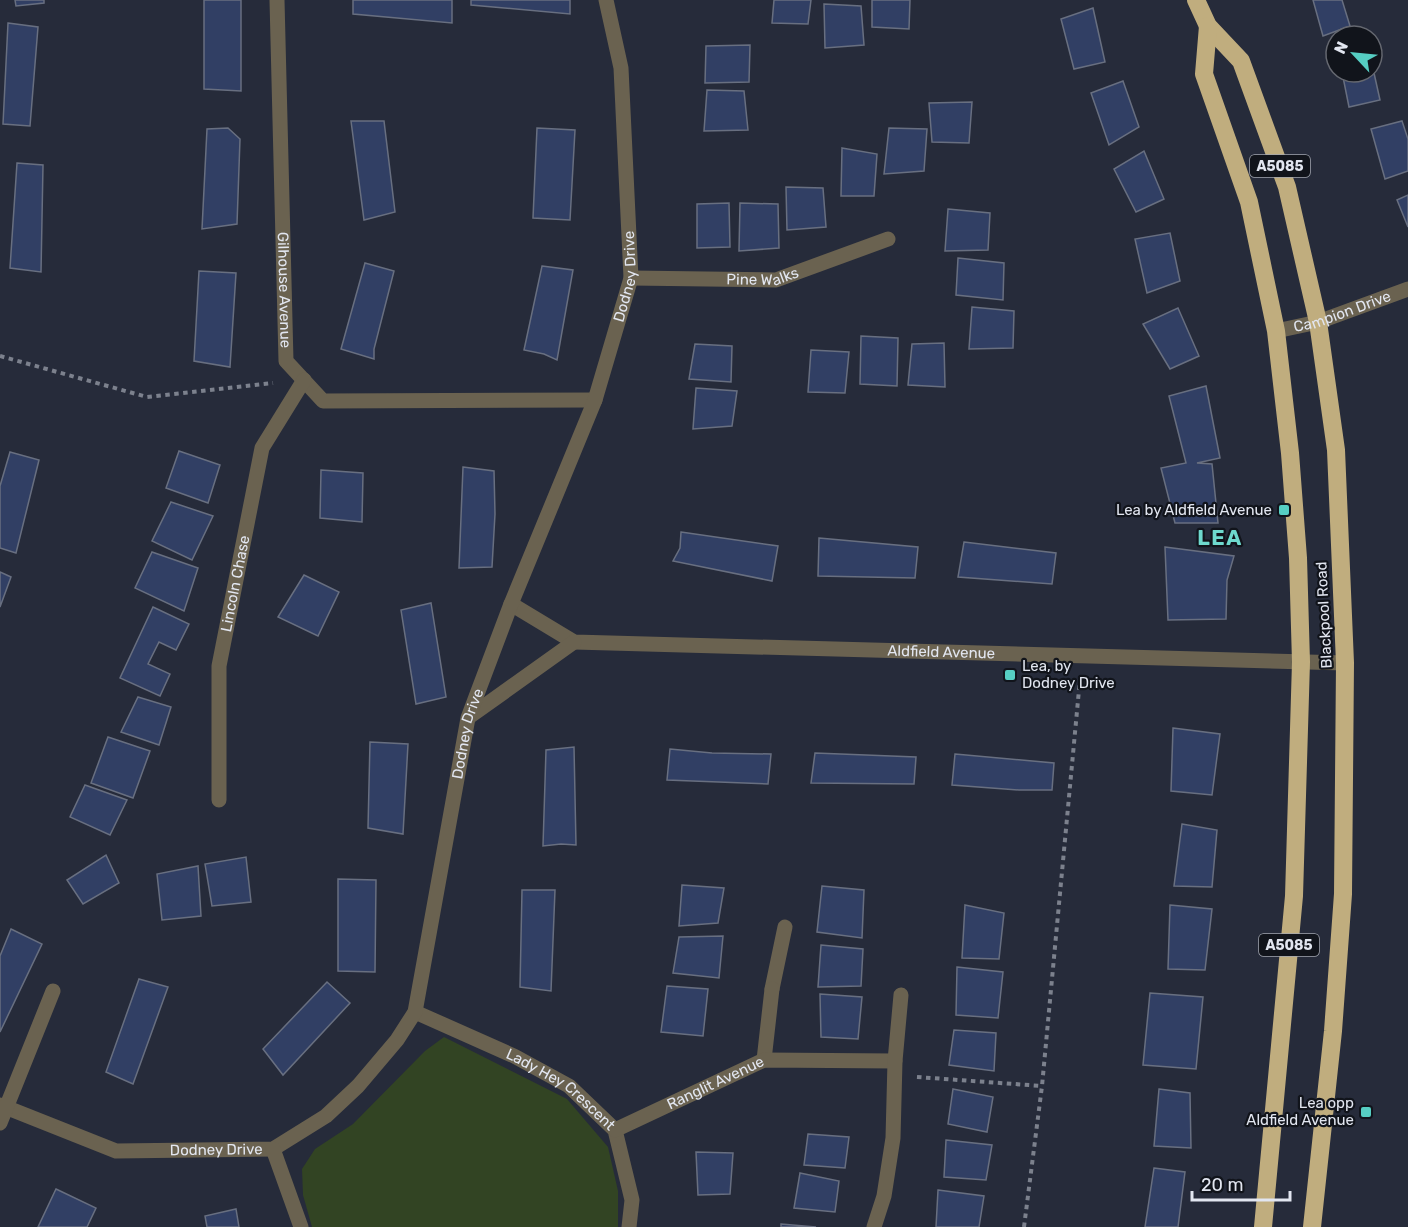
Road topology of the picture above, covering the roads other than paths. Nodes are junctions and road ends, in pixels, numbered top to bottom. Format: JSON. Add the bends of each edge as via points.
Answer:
{"nodes":[{"id":1,"x":277,"y":0,"type":"edge"},
{"id":2,"x":606,"y":0,"type":"edge"},
{"id":3,"x":1196,"y":0,"type":"edge"},
{"id":4,"x":1208,"y":26,"type":"junction"},
{"id":5,"x":888,"y":239,"type":"dead end"},
{"id":6,"x":631,"y":278,"type":"junction"},
{"id":7,"x":1408,"y":289,"type":"edge"},
{"id":8,"x":1318,"y":322,"type":"junction"},
{"id":9,"x":1276,"y":331,"type":"junction"},
{"id":10,"x":304,"y":380,"type":"junction"},
{"id":11,"x":595,"y":400,"type":"junction"},
{"id":12,"x":511,"y":604,"type":"junction"},
{"id":13,"x":574,"y":642,"type":"junction"},
{"id":14,"x":1301,"y":662,"type":"junction"},
{"id":15,"x":1345,"y":663,"type":"junction"},
{"id":16,"x":468,"y":718,"type":"junction"},
{"id":17,"x":219,"y":800,"type":"dead end"},
{"id":18,"x":785,"y":927,"type":"dead end"},
{"id":19,"x":53,"y":991,"type":"dead end"},
{"id":20,"x":901,"y":995,"type":"dead end"},
{"id":21,"x":415,"y":1012,"type":"junction"},
{"id":22,"x":764,"y":1060,"type":"junction"},
{"id":23,"x":895,"y":1068,"type":"junction"},
{"id":24,"x":2,"y":1112,"type":"edge"},
{"id":25,"x":615,"y":1130,"type":"junction"},
{"id":26,"x":273,"y":1149,"type":"junction"},
{"id":27,"x":301,"y":1227,"type":"edge"},
{"id":28,"x":629,"y":1227,"type":"edge"},
{"id":29,"x":874,"y":1227,"type":"edge"},
{"id":30,"x":1263,"y":1227,"type":"edge"},
{"id":31,"x":1312,"y":1227,"type":"edge"}],
"edges":[{"from":1,"to":10,"type":"street","name":"Gilhouse Avenue","via":[[286,361]]},
{"from":2,"to":6,"type":"street","name":"Dodney Drive","via":[[621,68]]},
{"from":3,"to":4,"type":"highway","name":"Blackpool Road","number":"A5085"},
{"from":4,"to":8,"type":"highway","name":"Blackpool Road","number":"A5085","via":[[1241,61],[1258,105],[1287,187]]},
{"from":4,"to":9,"type":"highway","name":"Blackpool Road","number":"A5085","via":[[1204,74],[1249,202]]},
{"from":5,"to":6,"type":"street","name":"Pine Walks","via":[[776,280]]},
{"from":6,"to":11,"type":"street","name":"Dodney Drive"},
{"from":7,"to":8,"type":"street","name":"Campion Drive"},
{"from":8,"to":9,"type":"street","name":"Campion Drive"},
{"from":8,"to":15,"type":"highway","name":"Blackpool Road","number":"A5085","via":[[1336,450]]},
{"from":9,"to":14,"type":"highway","name":"Blackpool Road","number":"A5085","via":[[1293,488]]},
{"from":10,"to":11,"type":"street","name":"Gilhouse Avenue","via":[[323,401]]},
{"from":10,"to":17,"type":"street","name":"Lincoln Chase","via":[[262,447],[219,666]]},
{"from":11,"to":12,"type":"street","name":"Dodney Drive"},
{"from":12,"to":13,"type":"street","name":"Aldfield Avenue"},
{"from":12,"to":16,"type":"street","name":"Dodney Drive"},
{"from":13,"to":14,"type":"street","name":"Aldfield Avenue"},
{"from":13,"to":16,"type":"street"},
{"from":14,"to":15,"type":"street","name":"Aldfield Avenue"},
{"from":14,"to":30,"type":"highway","name":"Blackpool Road","number":"A5085","via":[[1294,896]]},
{"from":15,"to":31,"type":"highway","name":"Blackpool Road","number":"A5085","via":[[1342,894],[1333,1031]]},
{"from":16,"to":21,"type":"street","name":"Dodney Drive"},
{"from":18,"to":22,"type":"street","via":[[772,989]]},
{"from":19,"to":24,"type":"street"},
{"from":20,"to":23,"type":"street"},
{"from":21,"to":25,"type":"street","name":"Lady Hey Crescent","via":[[514,1056],[569,1086]]},
{"from":21,"to":26,"type":"street","name":"Dodney Drive","via":[[358,1086],[326,1116]]},
{"from":22,"to":23,"type":"street","name":"Ranglit Avenue"},
{"from":22,"to":25,"type":"street","name":"Ranglit Avenue"},
{"from":23,"to":29,"type":"street","via":[[893,1138],[884,1196]]},
{"from":24,"to":26,"type":"street","name":"Dodney Drive","via":[[116,1151]]},
{"from":25,"to":28,"type":"street","name":"Lady Hey Crescent","via":[[632,1200]]},
{"from":26,"to":27,"type":"street"}]}
